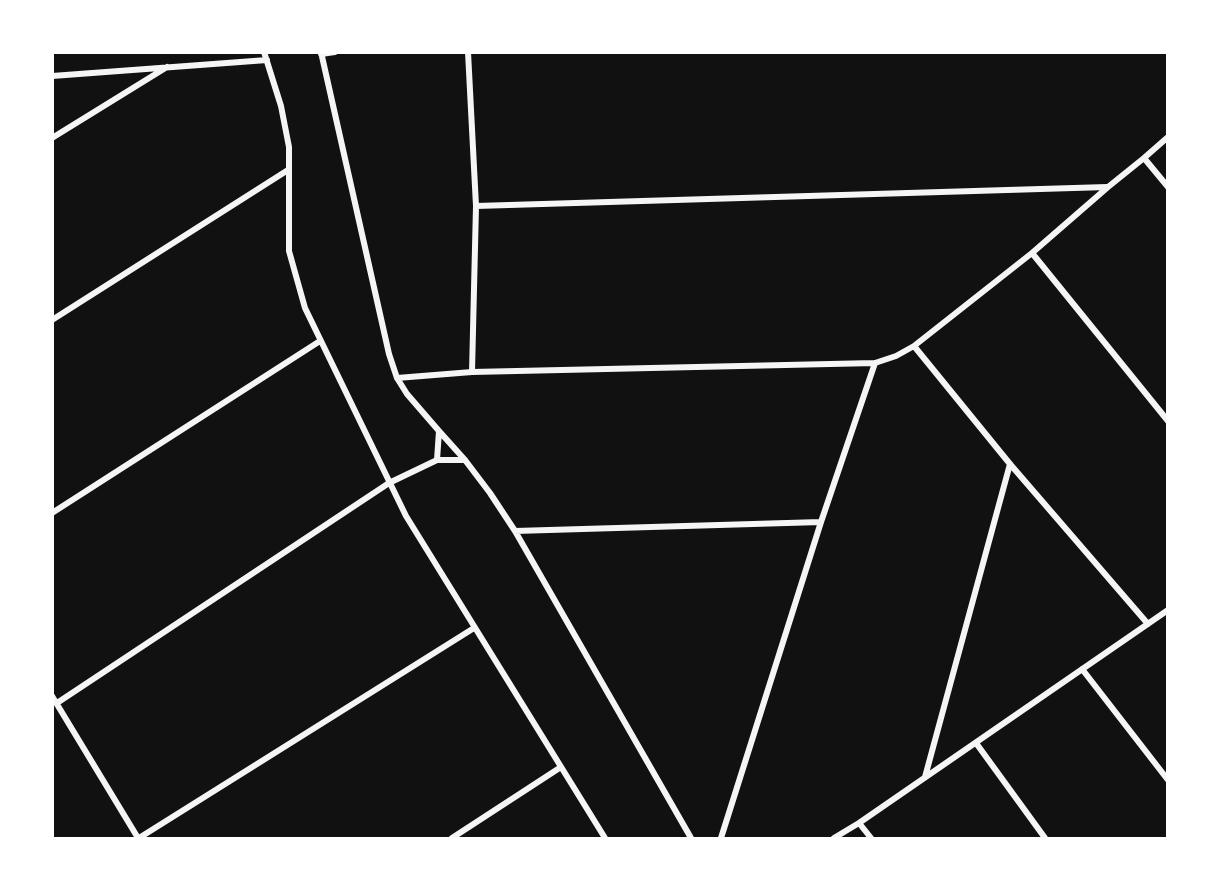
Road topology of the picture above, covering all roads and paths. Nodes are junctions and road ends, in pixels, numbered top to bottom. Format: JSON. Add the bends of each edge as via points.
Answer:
{"nodes":[{"id":1,"x":335,"y":52,"type":"edge"},
{"id":2,"x":468,"y":52,"type":"edge"},
{"id":3,"x":321,"y":53,"type":"edge"},
{"id":4,"x":266,"y":56,"type":"edge"},
{"id":5,"x":168,"y":66,"type":"junction"},
{"id":6,"x":52,"y":76,"type":"edge"},
{"id":7,"x":1167,"y":136,"type":"edge"},
{"id":8,"x":52,"y":138,"type":"edge"},
{"id":9,"x":1144,"y":158,"type":"junction"},
{"id":10,"x":288,"y":170,"type":"junction"},
{"id":11,"x":1107,"y":187,"type":"junction"},
{"id":12,"x":1167,"y":187,"type":"edge"},
{"id":13,"x":476,"y":206,"type":"junction"},
{"id":14,"x":1032,"y":253,"type":"junction"},
{"id":15,"x":52,"y":320,"type":"edge"},
{"id":16,"x":320,"y":341,"type":"junction"},
{"id":17,"x":914,"y":346,"type":"junction"},
{"id":18,"x":875,"y":363,"type":"junction"},
{"id":19,"x":472,"y":372,"type":"junction"},
{"id":20,"x":397,"y":378,"type":"junction"},
{"id":21,"x":1167,"y":421,"type":"edge"},
{"id":22,"x":439,"y":431,"type":"junction"},
{"id":23,"x":437,"y":460,"type":"junction"},
{"id":24,"x":465,"y":460,"type":"junction"},
{"id":25,"x":1010,"y":464,"type":"junction"},
{"id":26,"x":389,"y":483,"type":"junction"},
{"id":27,"x":52,"y":513,"type":"edge"},
{"id":28,"x":821,"y":522,"type":"junction"},
{"id":29,"x":515,"y":531,"type":"junction"},
{"id":30,"x":1167,"y":610,"type":"edge"},
{"id":31,"x":1148,"y":624,"type":"junction"},
{"id":32,"x":474,"y":628,"type":"junction"},
{"id":33,"x":1082,"y":669,"type":"junction"},
{"id":34,"x":52,"y":696,"type":"edge"},
{"id":35,"x":57,"y":703,"type":"junction"},
{"id":36,"x":975,"y":742,"type":"junction"},
{"id":37,"x":561,"y":767,"type":"junction"},
{"id":38,"x":925,"y":777,"type":"junction"},
{"id":39,"x":1167,"y":780,"type":"edge"},
{"id":40,"x":859,"y":823,"type":"junction"},
{"id":41,"x":139,"y":838,"type":"edge"},
{"id":42,"x":452,"y":838,"type":"edge"},
{"id":43,"x":605,"y":838,"type":"edge"},
{"id":44,"x":691,"y":838,"type":"edge"},
{"id":45,"x":721,"y":838,"type":"edge"},
{"id":46,"x":834,"y":838,"type":"edge"},
{"id":47,"x":871,"y":838,"type":"edge"},
{"id":48,"x":1045,"y":838,"type":"edge"}],
"edges":[{"from":1,"to":3,"type":"street"},
{"from":2,"to":13,"type":"street"},
{"from":3,"to":20,"type":"street"},
{"from":4,"to":5,"type":"street"},
{"from":4,"to":10,"type":"street","via":[[289,147]]},
{"from":5,"to":6,"type":"street"},
{"from":5,"to":8,"type":"street"},
{"from":7,"to":9,"type":"street"},
{"from":9,"to":11,"type":"street"},
{"from":9,"to":12,"type":"street"},
{"from":10,"to":15,"type":"street"},
{"from":10,"to":16,"type":"street","via":[[289,251],[305,308]]},
{"from":11,"to":13,"type":"street"},
{"from":11,"to":14,"type":"street"},
{"from":13,"to":19,"type":"street"},
{"from":14,"to":17,"type":"street"},
{"from":14,"to":21,"type":"street"},
{"from":16,"to":26,"type":"street"},
{"from":16,"to":27,"type":"street"},
{"from":17,"to":18,"type":"street"},
{"from":17,"to":25,"type":"street"},
{"from":18,"to":19,"type":"street"},
{"from":18,"to":28,"type":"street"},
{"from":19,"to":20,"type":"street"},
{"from":20,"to":22,"type":"street"},
{"from":22,"to":23,"type":"street"},
{"from":22,"to":24,"type":"street"},
{"from":23,"to":24,"type":"street"},
{"from":23,"to":26,"type":"street"},
{"from":24,"to":29,"type":"street"},
{"from":25,"to":31,"type":"street"},
{"from":25,"to":38,"type":"street"},
{"from":26,"to":32,"type":"street"},
{"from":26,"to":35,"type":"street"},
{"from":28,"to":29,"type":"street"},
{"from":28,"to":45,"type":"street"},
{"from":29,"to":44,"type":"street"},
{"from":30,"to":31,"type":"street"},
{"from":31,"to":33,"type":"street"},
{"from":32,"to":37,"type":"street"},
{"from":32,"to":41,"type":"street"},
{"from":33,"to":36,"type":"street"},
{"from":33,"to":39,"type":"street"},
{"from":34,"to":35,"type":"street"},
{"from":35,"to":41,"type":"street"},
{"from":36,"to":38,"type":"street"},
{"from":36,"to":48,"type":"street"},
{"from":37,"to":42,"type":"street"},
{"from":37,"to":43,"type":"street"},
{"from":38,"to":40,"type":"street"},
{"from":40,"to":46,"type":"street"},
{"from":40,"to":47,"type":"street"}]}
